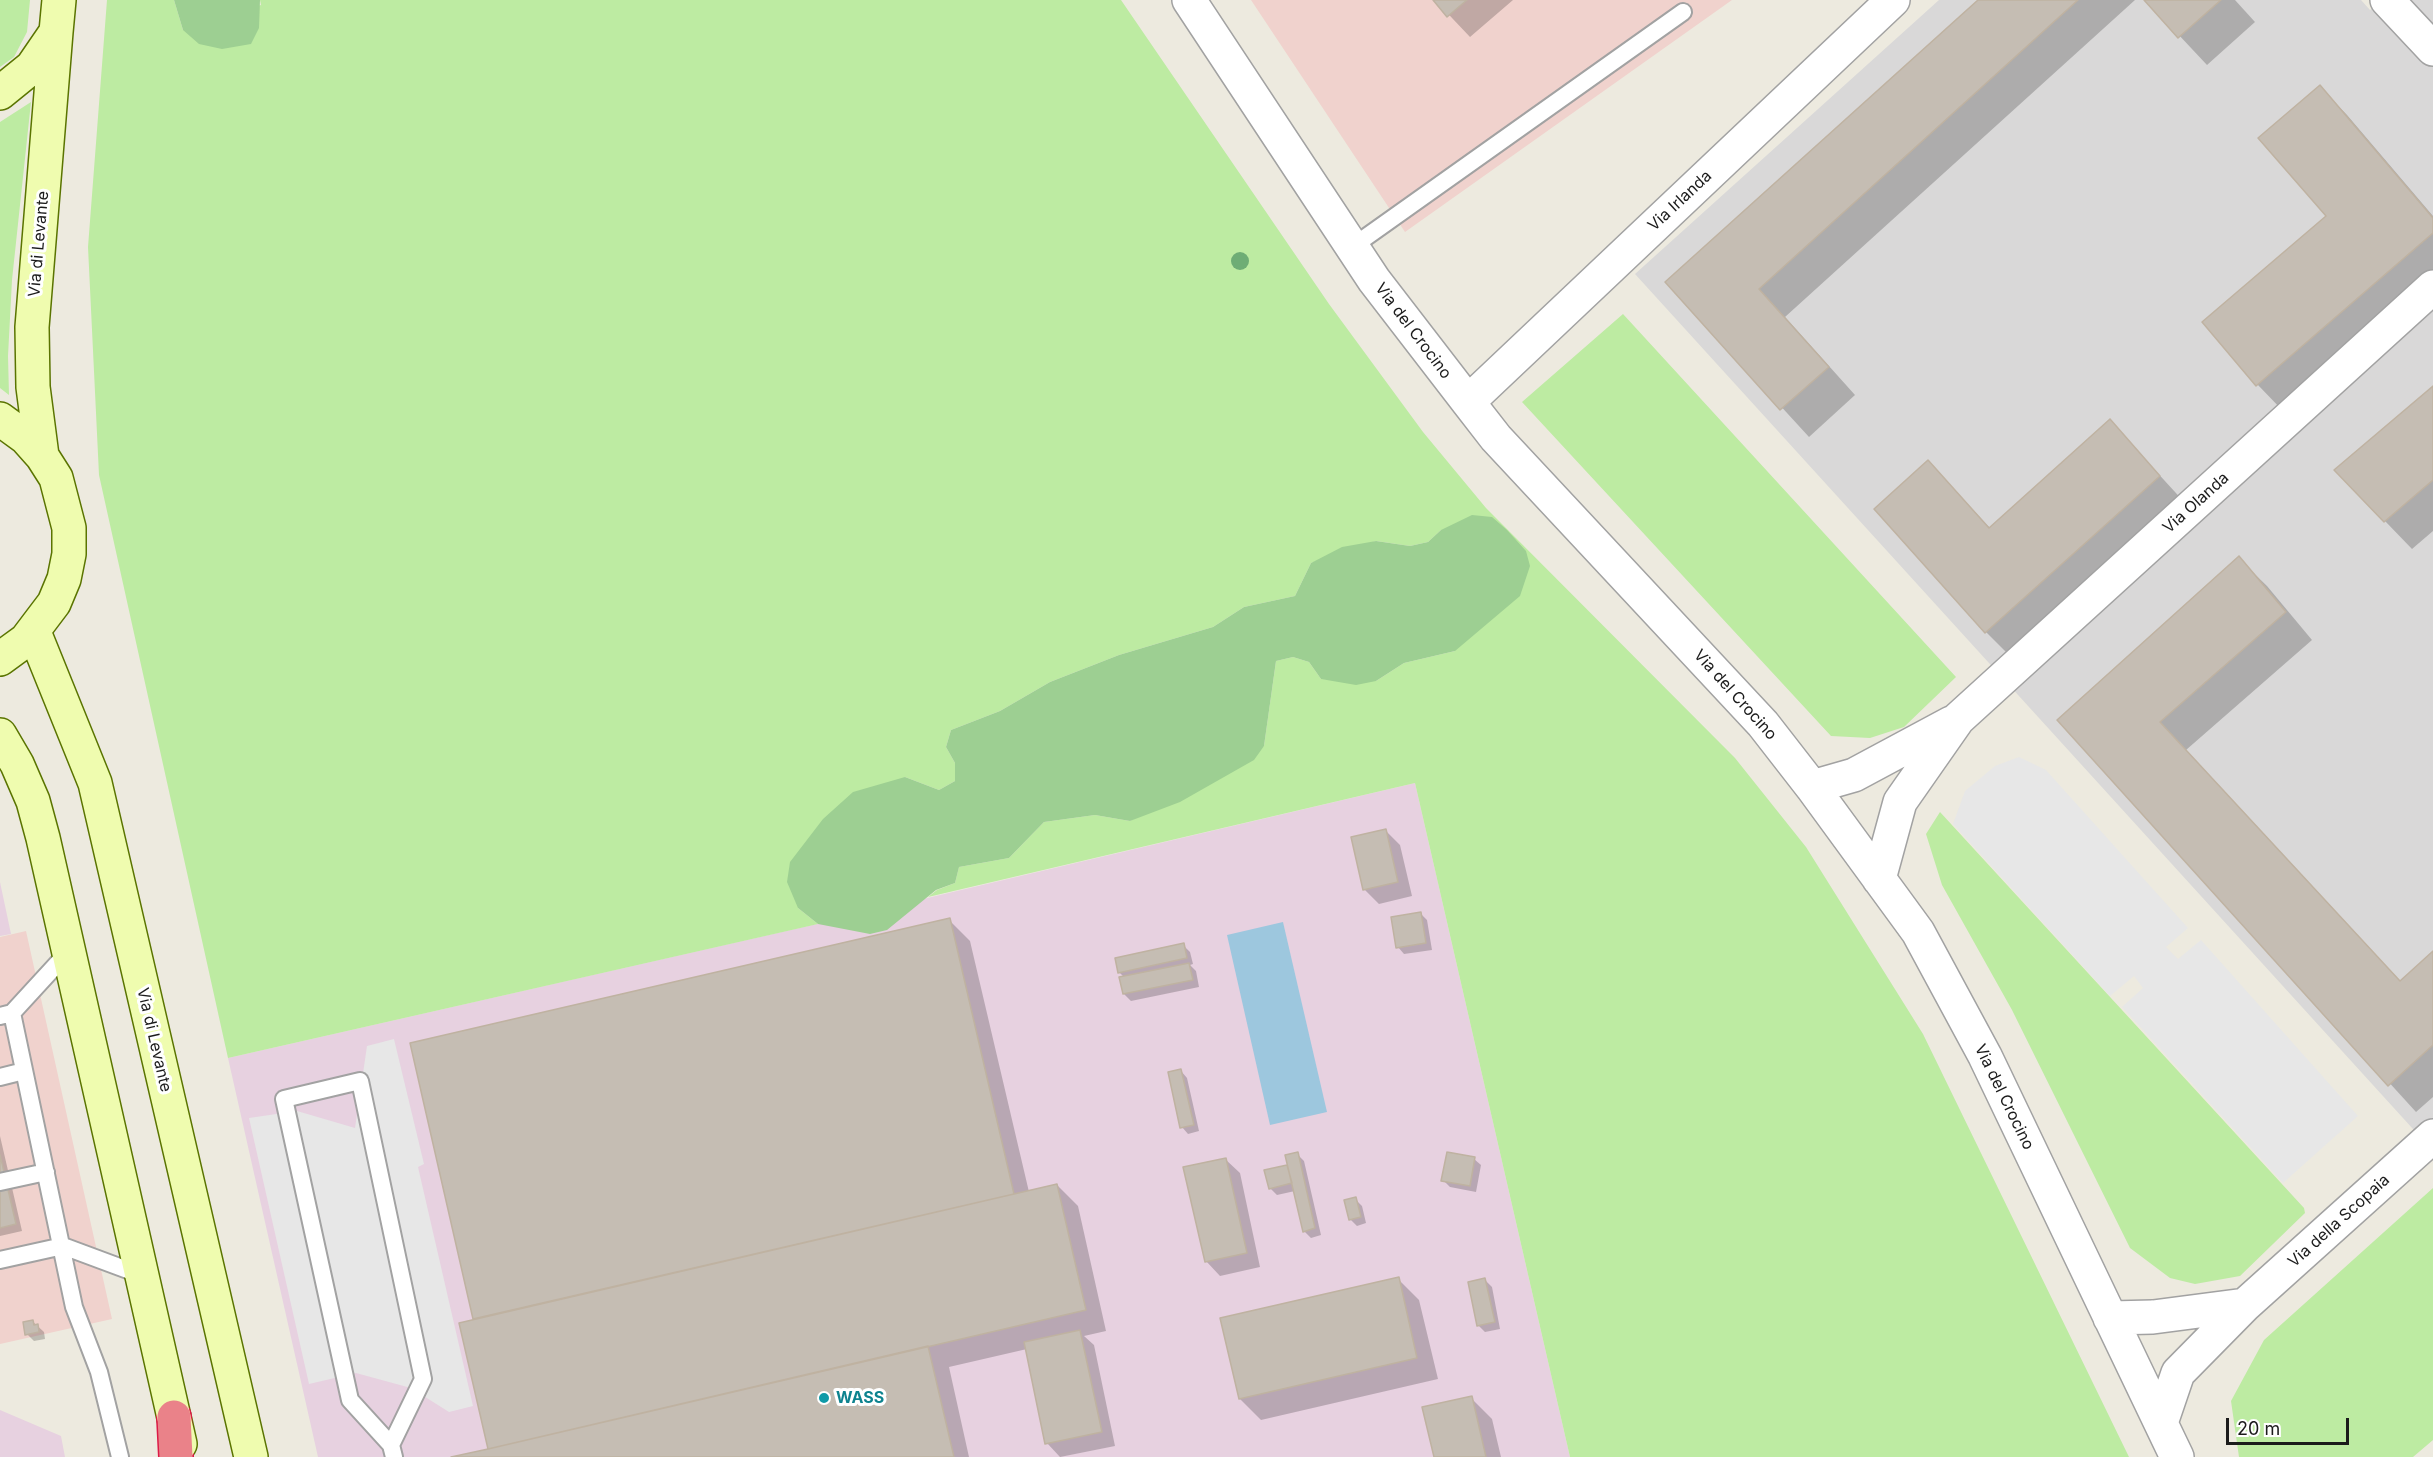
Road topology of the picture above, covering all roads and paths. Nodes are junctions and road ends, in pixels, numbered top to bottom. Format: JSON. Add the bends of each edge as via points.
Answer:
{"nodes":[{"id":1,"x":59,"y":0,"type":"edge"},
{"id":2,"x":1189,"y":0,"type":"edge"},
{"id":3,"x":1893,"y":0,"type":"edge"},
{"id":4,"x":2387,"y":0,"type":"edge"},
{"id":5,"x":1683,"y":12,"type":"dead end"},
{"id":6,"x":56,"y":32,"type":"junction"},
{"id":7,"x":2433,"y":49,"type":"edge"},
{"id":8,"x":0,"y":93,"type":"edge"},
{"id":9,"x":1352,"y":247,"type":"junction"},
{"id":10,"x":2433,"y":287,"type":"edge"},
{"id":11,"x":1467,"y":402,"type":"junction"},
{"id":12,"x":0,"y":419,"type":"edge"},
{"id":13,"x":42,"y":456,"type":"junction"},
{"id":14,"x":34,"y":632,"type":"junction"},
{"id":15,"x":0,"y":659,"type":"edge"},
{"id":16,"x":1958,"y":719,"type":"junction"},
{"id":17,"x":0,"y":735,"type":"edge"},
{"id":18,"x":1812,"y":787,"type":"junction"},
{"id":19,"x":1879,"y":879,"type":"junction"},
{"id":20,"x":68,"y":952,"type":"junction"},
{"id":21,"x":6,"y":1014,"type":"edge"},
{"id":22,"x":24,"y":1071,"type":"junction"},
{"id":23,"x":0,"y":1077,"type":"edge"},
{"id":24,"x":2433,"y":1136,"type":"edge"},
{"id":25,"x":46,"y":1172,"type":"junction"},
{"id":26,"x":0,"y":1182,"type":"edge"},
{"id":27,"x":63,"y":1246,"type":"junction"},
{"id":28,"x":0,"y":1260,"type":"edge"},
{"id":29,"x":141,"y":1275,"type":"junction"},
{"id":30,"x":2245,"y":1305,"type":"junction"},
{"id":31,"x":2110,"y":1318,"type":"junction"},
{"id":32,"x":174,"y":1417,"type":"junction"},
{"id":33,"x":2161,"y":1424,"type":"junction"},
{"id":34,"x":393,"y":1451,"type":"edge"},
{"id":35,"x":120,"y":1457,"type":"edge"},
{"id":36,"x":176,"y":1457,"type":"edge"},
{"id":37,"x":183,"y":1457,"type":"edge"},
{"id":38,"x":251,"y":1457,"type":"edge"},
{"id":39,"x":2177,"y":1457,"type":"edge"}],
"edges":[{"from":1,"to":6,"type":"main road","name":"Via di Levante"},
{"from":2,"to":9,"type":"street","name":"Via del Crocino"},
{"from":3,"to":11,"type":"street","name":"Via Irlanda"},
{"from":4,"to":7,"type":"street"},
{"from":5,"to":9,"type":"lane"},
{"from":6,"to":8,"type":"main road","via":[[32,67]]},
{"from":6,"to":13,"type":"main road","name":"Via di Levante","via":[[32,327],[33,387]]},
{"from":9,"to":11,"type":"street","name":"Via del Crocino"},
{"from":10,"to":16,"type":"street","name":"Via Olanda"},
{"from":11,"to":18,"type":"street","name":"Via del Crocino","via":[[1496,438],[1763,724]]},
{"from":12,"to":13,"type":"main road","name":"Via di Levante"},
{"from":13,"to":14,"type":"main road","name":"Via di Levante","via":[[56,478],[64,502],[69,554],[54,603]]},
{"from":14,"to":15,"type":"main road","name":"Via di Levante"},
{"from":14,"to":38,"type":"main road","name":"Via di Levante","via":[[95,783]]},
{"from":16,"to":18,"type":"street","name":"Via Olanda","via":[[1854,775]]},
{"from":16,"to":19,"type":"street","name":"Via Olanda","via":[[1900,802]]},
{"from":17,"to":20,"type":"main road","via":[[33,801]]},
{"from":18,"to":19,"type":"street","name":"Via del Crocino"},
{"from":19,"to":31,"type":"street","name":"Via del Crocino","via":[[1918,932],[1985,1056]]},
{"from":20,"to":21,"type":"lane"},
{"from":20,"to":29,"type":"main road"},
{"from":21,"to":22,"type":"lane"},
{"from":22,"to":23,"type":"lane"},
{"from":22,"to":25,"type":"lane"},
{"from":24,"to":30,"type":"street","name":"Via della Scopaia"},
{"from":25,"to":26,"type":"lane"},
{"from":25,"to":27,"type":"lane"},
{"from":27,"to":28,"type":"lane"},
{"from":27,"to":29,"type":"lane"},
{"from":27,"to":35,"type":"lane","via":[[74,1307],[99,1372]]},
{"from":29,"to":32,"type":"main road"},
{"from":30,"to":31,"type":"street","via":[[2153,1317]]},
{"from":30,"to":33,"type":"street","name":"Via della Scopaia","via":[[2178,1373]]},
{"from":31,"to":33,"type":"street","name":"Via del Crocino"},
{"from":32,"to":36,"type":"highway"},
{"from":32,"to":37,"type":"main road"},
{"from":33,"to":39,"type":"street","name":"Via del Crocino"},
{"from":34,"to":34,"type":"lane","via":[[423,1379],[360,1081],[284,1099],[350,1400]]}]}
